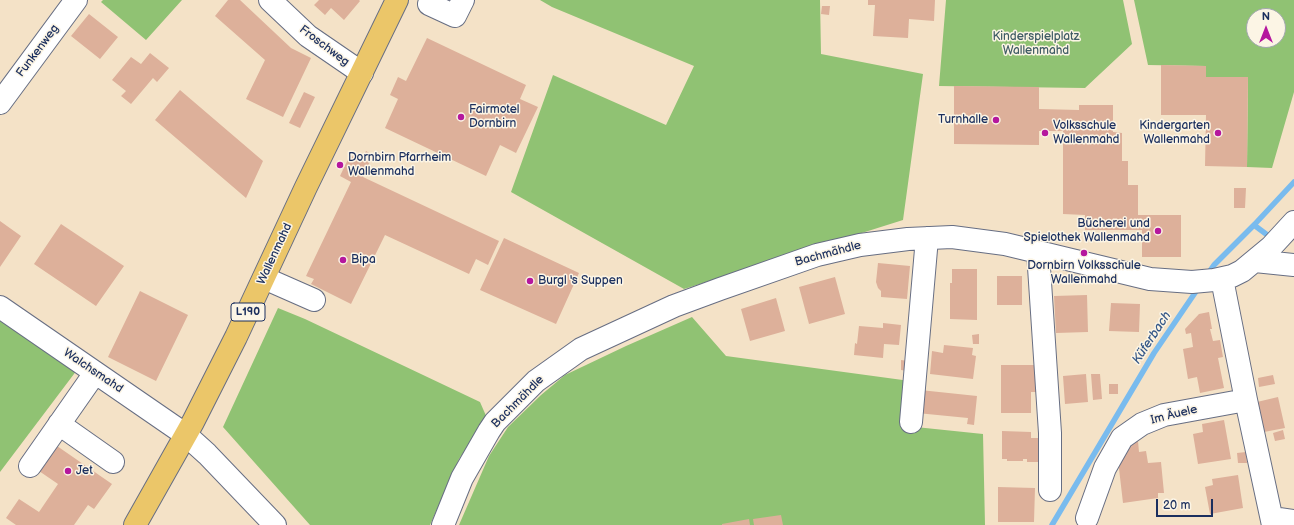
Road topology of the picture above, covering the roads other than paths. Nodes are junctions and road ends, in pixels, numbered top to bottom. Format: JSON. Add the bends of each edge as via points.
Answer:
{"nodes":[{"id":1,"x":76,"y":0,"type":"edge"},
{"id":2,"x":270,"y":0,"type":"edge"},
{"id":3,"x":397,"y":0,"type":"edge"},
{"id":4,"x":463,"y":0,"type":"edge"},
{"id":5,"x":429,"y":4,"type":"dead end"},
{"id":6,"x":362,"y":73,"type":"junction"},
{"id":7,"x":0,"y":103,"type":"edge"},
{"id":8,"x":1294,"y":222,"type":"edge"},
{"id":9,"x":927,"y":238,"type":"junction"},
{"id":10,"x":1038,"y":252,"type":"junction"},
{"id":11,"x":1255,"y":261,"type":"junction"},
{"id":12,"x":1294,"y":265,"type":"edge"},
{"id":13,"x":264,"y":278,"type":"junction"},
{"id":14,"x":1211,"y":281,"type":"junction"},
{"id":15,"x":314,"y":300,"type":"dead end"},
{"id":16,"x":0,"y":307,"type":"edge"},
{"id":17,"x":95,"y":373,"type":"junction"},
{"id":18,"x":1246,"y":400,"type":"junction"},
{"id":19,"x":911,"y":422,"type":"dead end"},
{"id":20,"x":60,"y":424,"type":"junction"},
{"id":21,"x":186,"y":435,"type":"junction"},
{"id":22,"x":113,"y":462,"type":"dead end"},
{"id":23,"x":30,"y":466,"type":"dead end"},
{"id":24,"x":1050,"y":490,"type":"dead end"},
{"id":25,"x":1087,"y":518,"type":"dead end"},
{"id":26,"x":1294,"y":521,"type":"edge"},
{"id":27,"x":1272,"y":522,"type":"edge"},
{"id":28,"x":135,"y":525,"type":"edge"},
{"id":29,"x":275,"y":525,"type":"edge"},
{"id":30,"x":443,"y":525,"type":"edge"}],
"edges":[{"from":1,"to":7,"type":"street","name":"Funkenweg"},
{"from":2,"to":6,"type":"street","name":"Froschweg","via":[[308,36]]},
{"from":3,"to":6,"type":"main road","name":"Wallenmahd","number":"L190"},
{"from":4,"to":5,"type":"street","via":[[455,16]]},
{"from":6,"to":13,"type":"main road","name":"Wallenmahd","number":"L190"},
{"from":8,"to":11,"type":"street","name":"Bachmähdle"},
{"from":9,"to":10,"type":"street","name":"Bachmähdle","via":[[978,239]]},
{"from":9,"to":19,"type":"street"},
{"from":9,"to":30,"type":"street","name":"Bachmähdle","via":[[860,245],[817,255],[674,306],[581,349],[536,381],[495,422],[462,478]]},
{"from":10,"to":14,"type":"street","name":"Bachmähdle","via":[[1150,279]]},
{"from":10,"to":24,"type":"street","via":[[1050,433]]},
{"from":11,"to":12,"type":"street"},
{"from":11,"to":14,"type":"street","name":"Bachmähdle","via":[[1242,271]]},
{"from":13,"to":15,"type":"street"},
{"from":13,"to":21,"type":"main road","name":"Wallenmahd","number":"L190"},
{"from":14,"to":18,"type":"street"},
{"from":16,"to":17,"type":"street","name":"Walchsmahd"},
{"from":17,"to":20,"type":"street"},
{"from":17,"to":21,"type":"street","name":"Walchsmahd"},
{"from":18,"to":25,"type":"street","name":"Im Äuele","via":[[1164,416],[1142,424],[1122,438],[1105,468]]},
{"from":18,"to":27,"type":"street"},
{"from":20,"to":22,"type":"street"},
{"from":20,"to":23,"type":"street"},
{"from":21,"to":28,"type":"main road","name":"Wallenmahd","number":"L190"},
{"from":21,"to":29,"type":"street"},
{"from":26,"to":27,"type":"street"}]}
